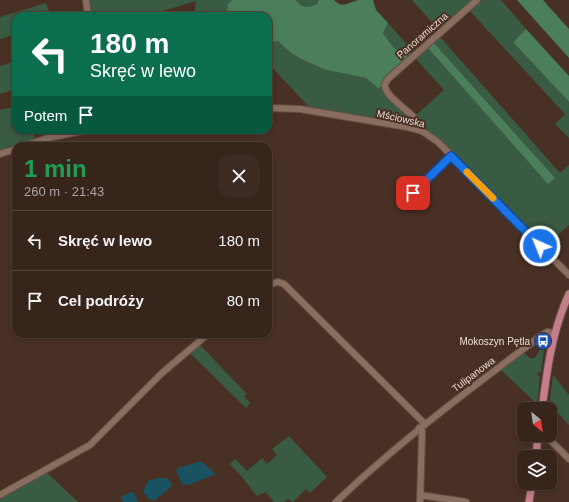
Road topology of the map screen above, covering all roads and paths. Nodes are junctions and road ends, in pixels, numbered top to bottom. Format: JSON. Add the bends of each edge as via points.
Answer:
{"nodes":[{"id":1,"x":86,"y":0,"type":"edge"},
{"id":2,"x":477,"y":0,"type":"edge"},
{"id":3,"x":88,"y":12,"type":"edge"},
{"id":4,"x":272,"y":108,"type":"edge"},
{"id":5,"x":422,"y":131,"type":"junction"},
{"id":6,"x":68,"y":134,"type":"edge"},
{"id":7,"x":36,"y":142,"type":"edge"},
{"id":8,"x":12,"y":150,"type":"edge"},
{"id":9,"x":0,"y":154,"type":"edge"},
{"id":10,"x":451,"y":156,"type":"junction"},
{"id":11,"x":403,"y":203,"type":"dead end"},
{"id":12,"x":569,"y":275,"type":"edge"},
{"id":13,"x":272,"y":284,"type":"edge"},
{"id":14,"x":569,"y":294,"type":"edge"},
{"id":15,"x":555,"y":333,"type":"junction"},
{"id":16,"x":203,"y":338,"type":"edge"},
{"id":17,"x":543,"y":402,"type":"edge"},
{"id":18,"x":422,"y":426,"type":"junction"},
{"id":19,"x":552,"y":442,"type":"edge"},
{"id":20,"x":569,"y":459,"type":"edge"},
{"id":21,"x":531,"y":490,"type":"edge"},
{"id":22,"x":0,"y":495,"type":"edge"},
{"id":23,"x":419,"y":500,"type":"edge"},
{"id":24,"x":336,"y":502,"type":"edge"},
{"id":25,"x":466,"y":502,"type":"edge"},
{"id":26,"x":529,"y":502,"type":"edge"}],
"edges":[{"from":1,"to":3,"type":"street"},
{"from":2,"to":5,"type":"street","name":"Panoramiczna","via":[[388,79],[385,85],[390,95],[419,124]]},
{"from":4,"to":5,"type":"street","name":"Mściowska","via":[[300,109]]},
{"from":5,"to":10,"type":"street","name":"Mściowska"},
{"from":6,"to":7,"type":"street"},
{"from":8,"to":9,"type":"street"},
{"from":10,"to":11,"type":"street"},
{"from":10,"to":12,"type":"street","name":"Mściowska"},
{"from":13,"to":18,"type":"street","via":[[284,284]]},
{"from":14,"to":15,"type":"main road"},
{"from":15,"to":17,"type":"main road"},
{"from":15,"to":18,"type":"street","name":"Tulipanowa","via":[[547,332],[542,335]]},
{"from":16,"to":22,"type":"street","via":[[162,373],[90,445]]},
{"from":18,"to":23,"type":"street"},
{"from":18,"to":24,"type":"street","name":"Tulipanowa"},
{"from":19,"to":20,"type":"street"},
{"from":21,"to":26,"type":"main road"},
{"from":23,"to":25,"type":"street"}]}
